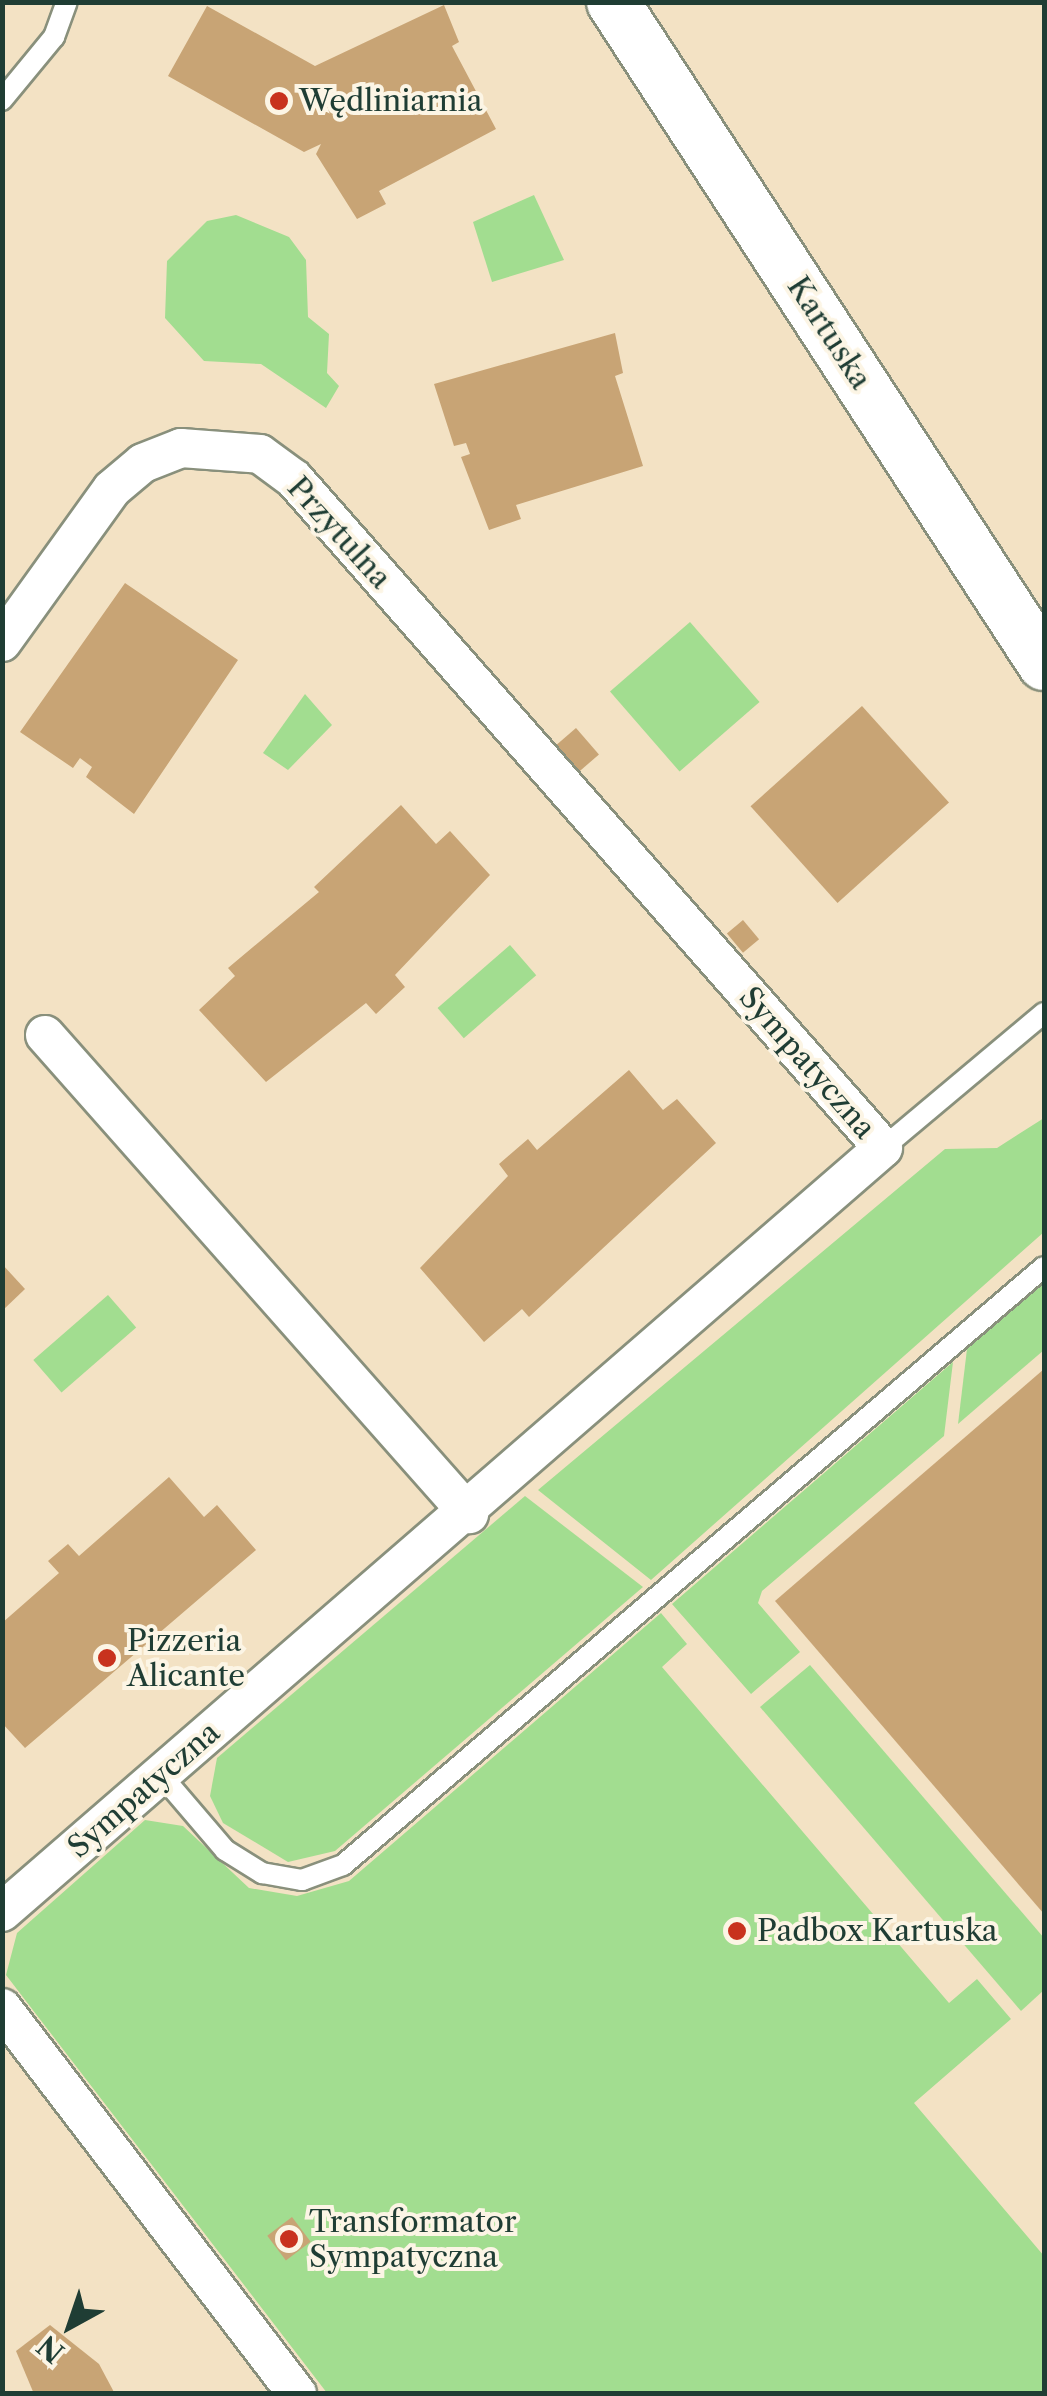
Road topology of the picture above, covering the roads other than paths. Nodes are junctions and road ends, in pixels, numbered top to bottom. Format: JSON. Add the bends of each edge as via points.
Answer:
{"nodes":[{"id":1,"x":67,"y":2,"type":"edge"},
{"id":2,"x":614,"y":2,"type":"edge"},
{"id":3,"x":2,"y":100,"type":"edge"},
{"id":4,"x":2,"y":642,"type":"edge"},
{"id":5,"x":447,"y":654,"type":"joint"},
{"id":6,"x":1044,"y":664,"type":"edge"},
{"id":7,"x":1044,"y":1013,"type":"edge"},
{"id":8,"x":45,"y":1035,"type":"dead end"},
{"id":9,"x":882,"y":1148,"type":"junction"},
{"id":10,"x":1044,"y":1267,"type":"edge"},
{"id":11,"x":469,"y":1514,"type":"junction"},
{"id":12,"x":161,"y":1775,"type":"junction"},
{"id":13,"x":2,"y":1912,"type":"edge"},
{"id":14,"x":2,"y":2008,"type":"edge"},
{"id":15,"x":297,"y":2394,"type":"edge"}],
"edges":[{"from":1,"to":3,"type":"lane","via":[[54,37]]},
{"from":2,"to":6,"type":"street","name":"Kartuska"},
{"from":4,"to":5,"type":"street","name":"Przytulna","via":[[112,489],[143,462],[216,445],[260,454],[294,480]]},
{"from":5,"to":9,"type":"street","name":"Sympatyczna"},
{"from":7,"to":9,"type":"lane"},
{"from":8,"to":11,"type":"street"},
{"from":9,"to":11,"type":"street","name":"Sympatyczna"},
{"from":10,"to":12,"type":"lane","via":[[343,1865],[302,1880],[262,1873],[225,1850]]},
{"from":11,"to":12,"type":"street","name":"Sympatyczna"},
{"from":12,"to":13,"type":"street","name":"Sympatyczna"},
{"from":14,"to":15,"type":"street"}]}
